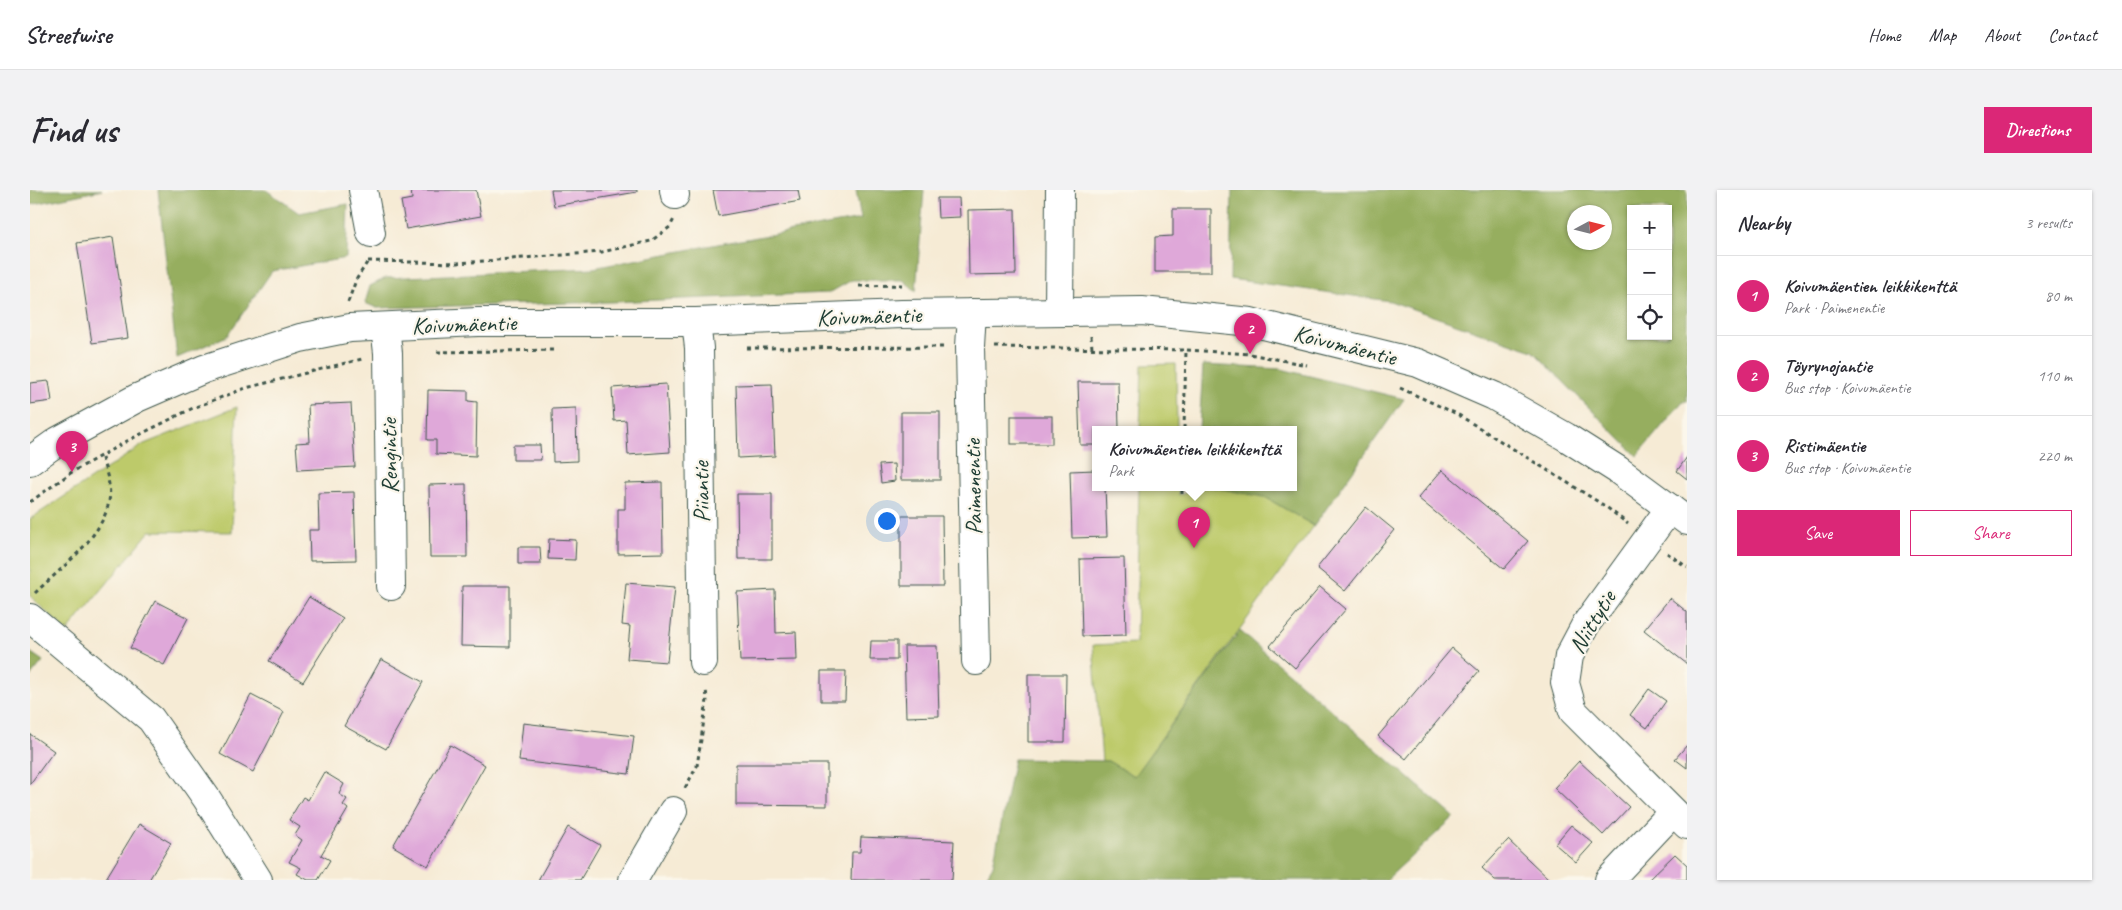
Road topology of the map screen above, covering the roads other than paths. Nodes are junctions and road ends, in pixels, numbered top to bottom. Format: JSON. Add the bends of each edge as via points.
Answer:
{"nodes":[{"id":1,"x":363,"y":190,"type":"edge"},
{"id":2,"x":1060,"y":190,"type":"edge"},
{"id":3,"x":371,"y":233,"type":"road end"},
{"id":4,"x":1059,"y":311,"type":"junction"},
{"id":5,"x":972,"y":313,"type":"junction"},
{"id":6,"x":696,"y":322,"type":"junction"},
{"id":7,"x":385,"y":326,"type":"junction"},
{"id":8,"x":30,"y":461,"type":"edge"},
{"id":9,"x":1678,"y":514,"type":"edge"},
{"id":10,"x":392,"y":586,"type":"dead end"},
{"id":11,"x":30,"y":618,"type":"edge"},
{"id":12,"x":976,"y":661,"type":"dead end"},
{"id":13,"x":703,"y":662,"type":"road end"},
{"id":14,"x":673,"y":811,"type":"road end"},
{"id":15,"x":1680,"y":818,"type":"edge"},
{"id":16,"x":258,"y":880,"type":"edge"},
{"id":17,"x":634,"y":880,"type":"edge"},
{"id":18,"x":1609,"y":880,"type":"edge"}],
"edges":[{"from":1,"to":3,"type":"street"},
{"from":2,"to":4,"type":"street"},
{"from":4,"to":5,"type":"street","name":"Koivumäentie"},
{"from":4,"to":9,"type":"street","name":"Koivumäentie","via":[[1142,311],[1250,322],[1418,363],[1494,396],[1566,437]]},
{"from":5,"to":6,"type":"street","name":"Koivumäentie"},
{"from":5,"to":12,"type":"street","name":"Paimenentie"},
{"from":6,"to":7,"type":"street","name":"Koivumäentie","via":[[478,322]]},
{"from":6,"to":13,"type":"street","name":"Piiantie"},
{"from":7,"to":8,"type":"street","name":"Koivumäentie","via":[[350,328],[300,338],[204,369],[136,398]]},
{"from":7,"to":10,"type":"street","name":"Rengintie"},
{"from":9,"to":15,"type":"street","name":"Niittytie","via":[[1646,538],[1586,624],[1569,656],[1565,683],[1573,711]]},
{"from":11,"to":16,"type":"street","via":[[151,719]]},
{"from":14,"to":17,"type":"street"},
{"from":15,"to":18,"type":"street"}]}
